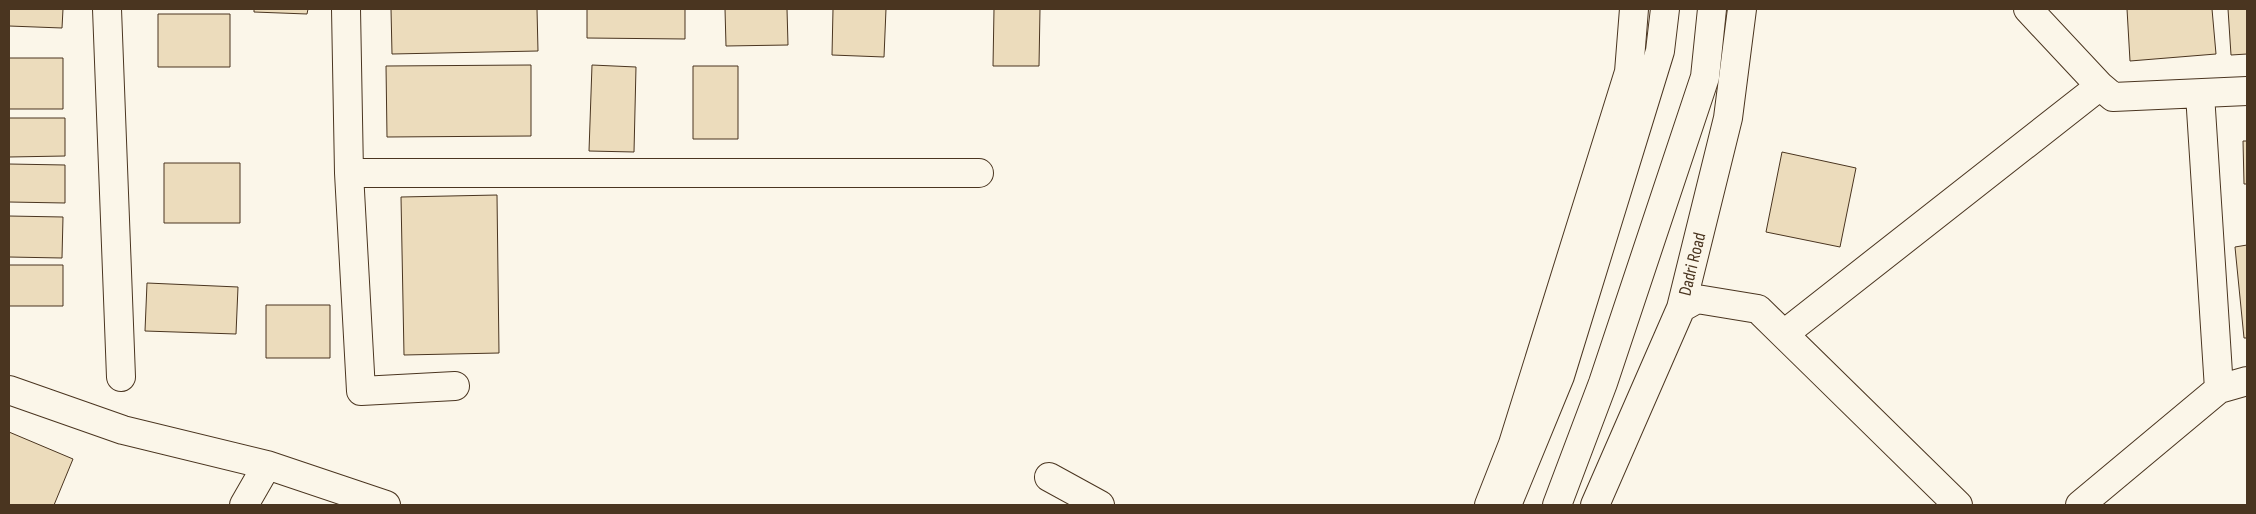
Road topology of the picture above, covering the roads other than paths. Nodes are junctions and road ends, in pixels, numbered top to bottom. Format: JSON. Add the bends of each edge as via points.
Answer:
{"nodes":[{"id":1,"x":107,"y":9,"type":"edge"},
{"id":2,"x":346,"y":9,"type":"edge"},
{"id":3,"x":1634,"y":9,"type":"edge"},
{"id":4,"x":1665,"y":9,"type":"edge"},
{"id":5,"x":1712,"y":9,"type":"edge"},
{"id":6,"x":1742,"y":9,"type":"edge"},
{"id":7,"x":2028,"y":9,"type":"edge"},
{"id":8,"x":2100,"y":86,"type":"junction"},
{"id":9,"x":2247,"y":91,"type":"edge"},
{"id":10,"x":2200,"y":94,"type":"junction"},
{"id":11,"x":349,"y":174,"type":"junction"},
{"id":12,"x":979,"y":174,"type":"dead end"},
{"id":13,"x":1681,"y":308,"type":"junction"},
{"id":14,"x":1784,"y":334,"type":"junction"},
{"id":15,"x":121,"y":376,"type":"dead end"},
{"id":16,"x":2247,"y":381,"type":"edge"},
{"id":17,"x":455,"y":386,"type":"dead end"},
{"id":18,"x":2219,"y":389,"type":"junction"},
{"id":19,"x":9,"y":390,"type":"edge"},
{"id":20,"x":267,"y":465,"type":"junction"},
{"id":21,"x":1049,"y":477,"type":"dead end"},
{"id":22,"x":244,"y":505,"type":"edge"},
{"id":23,"x":386,"y":505,"type":"edge"},
{"id":24,"x":1100,"y":505,"type":"edge"},
{"id":25,"x":1489,"y":505,"type":"edge"},
{"id":26,"x":1507,"y":505,"type":"edge"},
{"id":27,"x":1557,"y":505,"type":"edge"},
{"id":28,"x":1595,"y":505,"type":"edge"},
{"id":29,"x":1958,"y":505,"type":"edge"},
{"id":30,"x":2080,"y":505,"type":"edge"}],
"edges":[{"from":1,"to":15,"type":"street"},
{"from":2,"to":11,"type":"street"},
{"from":3,"to":25,"type":"street","via":[[1629,72],[1513,444]]},
{"from":4,"to":26,"type":"street","via":[[1660,51],[1560,376]]},
{"from":5,"to":27,"type":"street","via":[[1705,78],[1603,383]]},
{"from":6,"to":13,"type":"street","name":"Dadri Road","via":[[1728,118]]},
{"from":7,"to":8,"type":"street"},
{"from":8,"to":10,"type":"street","via":[[2113,97]]},
{"from":8,"to":14,"type":"street"},
{"from":9,"to":10,"type":"street"},
{"from":10,"to":18,"type":"street"},
{"from":11,"to":12,"type":"street"},
{"from":11,"to":17,"type":"street","via":[[360,391]]},
{"from":13,"to":14,"type":"street","via":[[1697,299],[1758,309]]},
{"from":13,"to":28,"type":"street","name":"Dadri Road"},
{"from":14,"to":29,"type":"street"},
{"from":16,"to":18,"type":"street"},
{"from":18,"to":30,"type":"street"},
{"from":19,"to":20,"type":"street","via":[[123,430]]},
{"from":20,"to":22,"type":"street"},
{"from":20,"to":23,"type":"street"},
{"from":21,"to":24,"type":"street"}]}
